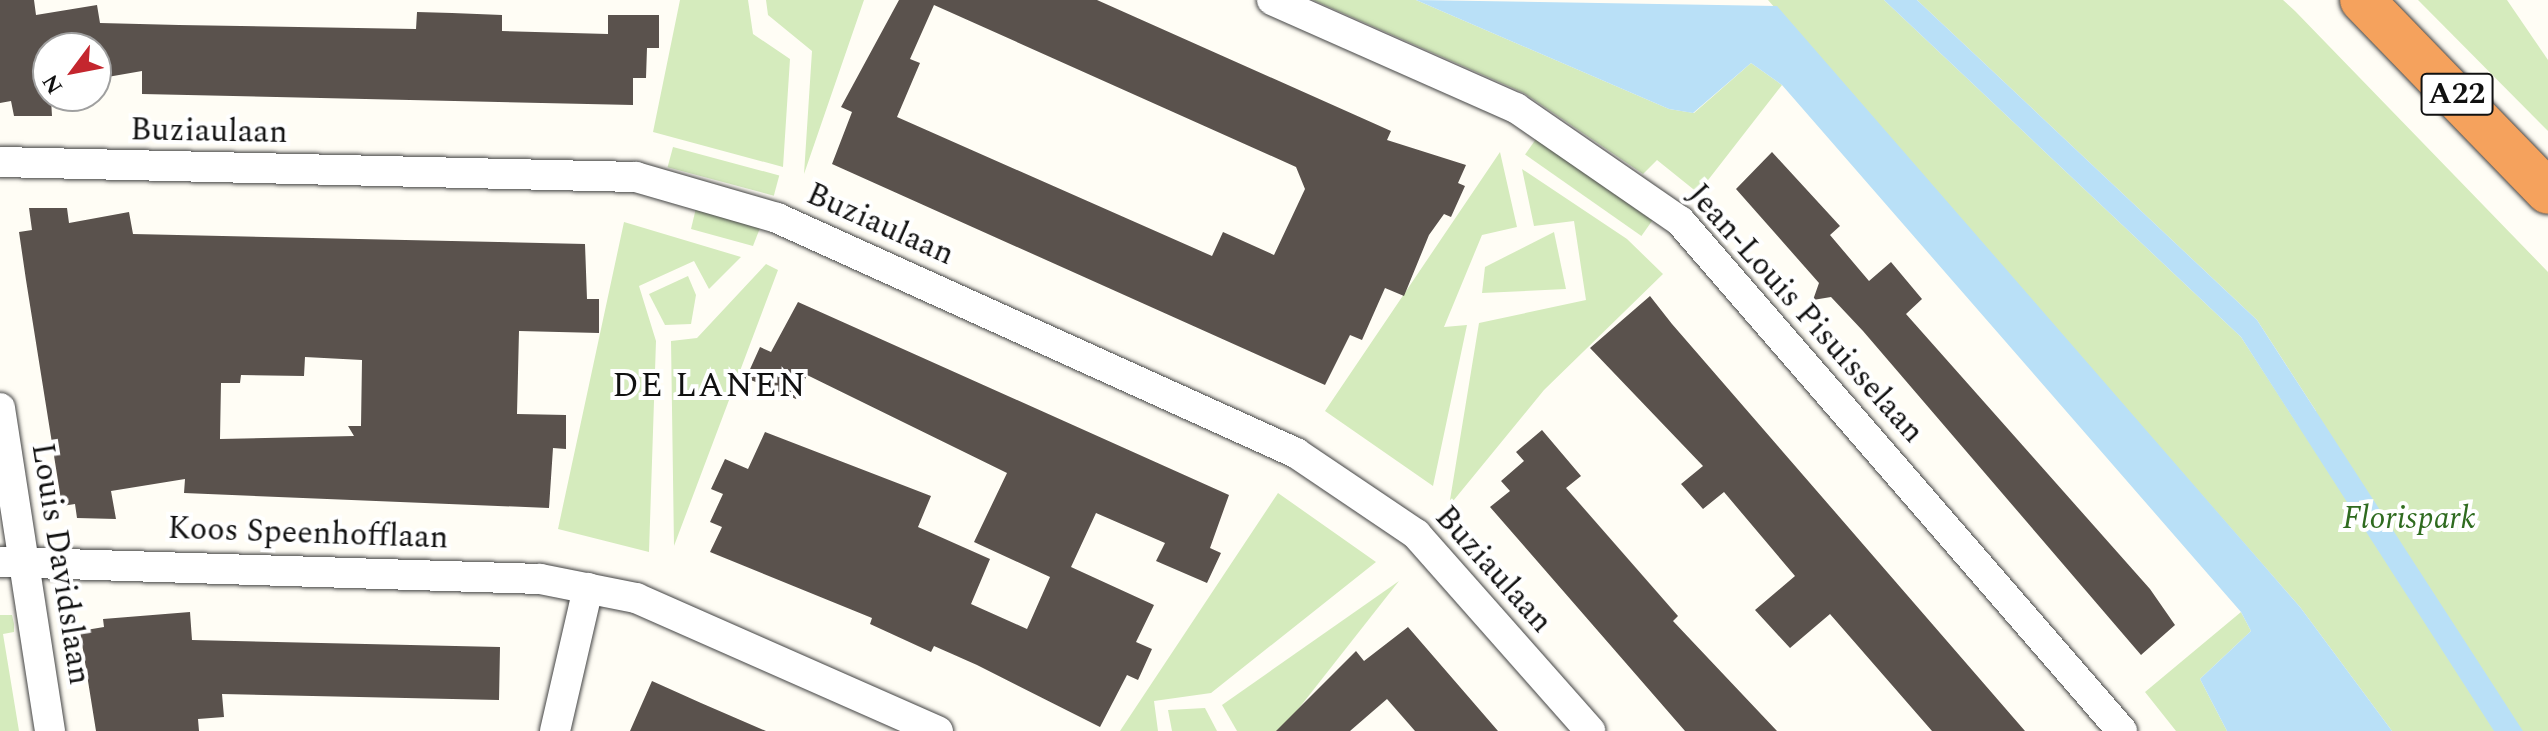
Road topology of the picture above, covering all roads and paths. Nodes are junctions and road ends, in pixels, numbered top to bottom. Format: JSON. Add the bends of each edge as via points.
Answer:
{"nodes":[{"id":1,"x":1272,"y":0,"type":"edge"},
{"id":2,"x":2362,"y":0,"type":"edge"},
{"id":3,"x":0,"y":162,"type":"edge"},
{"id":4,"x":2548,"y":192,"type":"edge"},
{"id":5,"x":0,"y":408,"type":"edge"},
{"id":6,"x":12,"y":560,"type":"edge"},
{"id":7,"x":588,"y":588,"type":"junction"},
{"id":8,"x":50,"y":731,"type":"edge"},
{"id":9,"x":555,"y":731,"type":"edge"},
{"id":10,"x":938,"y":731,"type":"edge"},
{"id":11,"x":1590,"y":731,"type":"edge"},
{"id":12,"x":2122,"y":731,"type":"edge"}],
"edges":[{"from":1,"to":12,"type":"street","name":"Jean-Louis Pisuisselaan","via":[[1516,108],[1680,221]]},
{"from":2,"to":4,"type":"highway","number":"A22"},
{"from":3,"to":11,"type":"street","name":"Buziaulaan","via":[[636,177],[777,218],[1296,453],[1416,534]]},
{"from":5,"to":6,"type":"street","name":"Louis Davidslaan"},
{"from":6,"to":7,"type":"street","name":"Koos Speenhofflaan","via":[[540,579]]},
{"from":6,"to":8,"type":"street","name":"Louis Davidslaan"},
{"from":7,"to":9,"type":"street"},
{"from":7,"to":10,"type":"street","name":"Koos Speenhofflaan","via":[[636,598]]}]}
